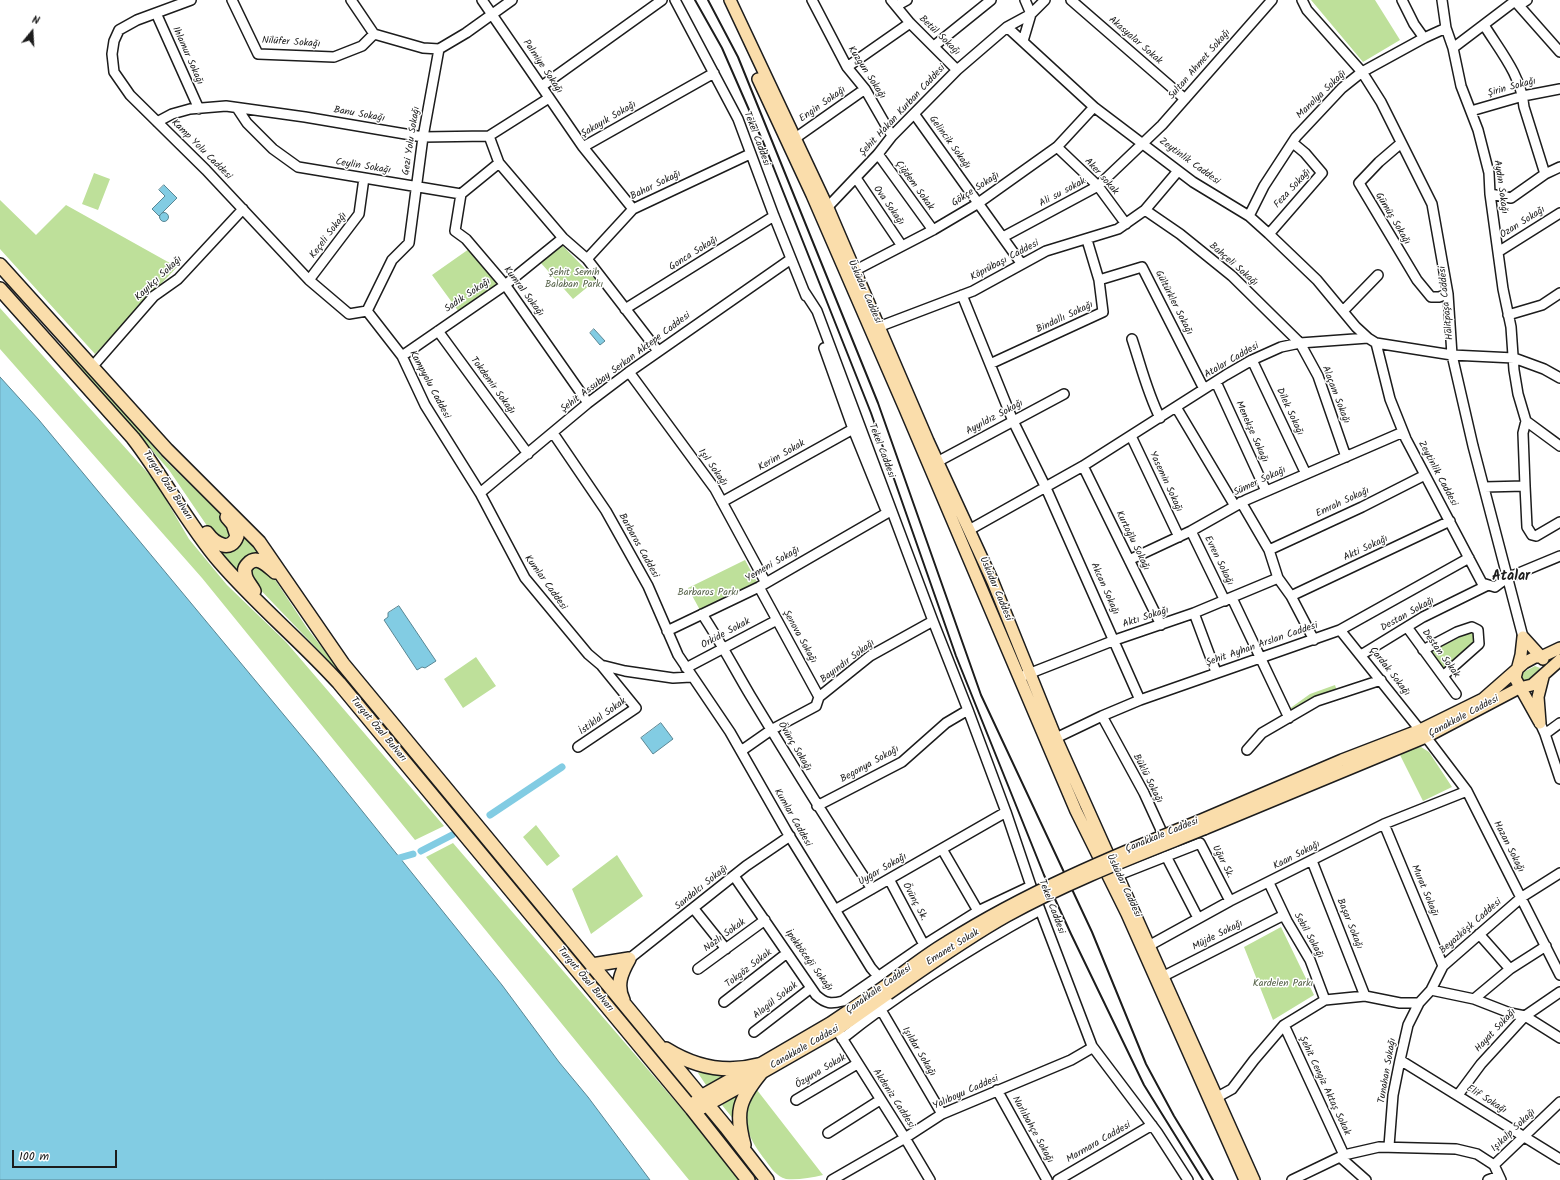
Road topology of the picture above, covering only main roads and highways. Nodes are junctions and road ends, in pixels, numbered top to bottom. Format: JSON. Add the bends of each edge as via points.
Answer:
{"nodes":[{"id":1,"x":722,"y":0,"type":"edge"},
{"id":2,"x":730,"y":0,"type":"edge"},
{"id":3,"x":824,"y":212,"type":"junction"},
{"id":4,"x":0,"y":265,"type":"edge"},
{"id":5,"x":0,"y":289,"type":"edge"},
{"id":6,"x":874,"y":328,"type":"junction"},
{"id":7,"x":170,"y":490,"type":"junction"},
{"id":8,"x":215,"y":497,"type":"junction"},
{"id":9,"x":964,"y":532,"type":"junction"},
{"id":10,"x":287,"y":583,"type":"junction"},
{"id":11,"x":262,"y":607,"type":"junction"},
{"id":12,"x":1560,"y":648,"type":"edge"},
{"id":13,"x":1541,"y":657,"type":"junction"},
{"id":14,"x":1560,"y":660,"type":"edge"},
{"id":15,"x":1517,"y":670,"type":"junction"},
{"id":16,"x":1025,"y":676,"type":"junction"},
{"id":17,"x":1542,"y":678,"type":"junction"},
{"id":18,"x":1519,"y":688,"type":"junction"},
{"id":19,"x":1423,"y":733,"type":"junction"},
{"id":20,"x":1114,"y":876,"type":"junction"},
{"id":21,"x":1145,"y":947,"type":"junction"},
{"id":22,"x":592,"y":965,"type":"junction"},
{"id":23,"x":886,"y":990,"type":"junction"},
{"id":24,"x":625,"y":1004,"type":"junction"},
{"id":25,"x":658,"y":1044,"type":"junction"},
{"id":26,"x":759,"y":1070,"type":"junction"},
{"id":27,"x":1213,"y":1100,"type":"junction"},
{"id":28,"x":705,"y":1101,"type":"junction"},
{"id":29,"x":692,"y":1109,"type":"junction"},
{"id":30,"x":746,"y":1152,"type":"junction"},
{"id":31,"x":763,"y":1175,"type":"edge"},
{"id":32,"x":748,"y":1180,"type":"edge"},
{"id":33,"x":771,"y":1180,"type":"edge"},
{"id":34,"x":1245,"y":1180,"type":"edge"},
{"id":35,"x":1254,"y":1180,"type":"edge"}],
"edges":[{"from":1,"to":3,"type":"main road","name":"Üsküdar Caddesi"},
{"from":2,"to":3,"type":"main road","name":"Üsküdar Caddesi","via":[[794,139]]},
{"from":3,"to":6,"type":"main road","name":"Üsküdar Caddesi"},
{"from":3,"to":6,"type":"main road","name":"Üsküdar Caddesi","via":[[854,271]]},
{"from":4,"to":8,"type":"highway","name":"Turgut Özal Bulvarı","via":[[167,450]]},
{"from":5,"to":7,"type":"highway","name":"Turgut Özal Bulvarı","via":[[133,438]]},
{"from":6,"to":9,"type":"main road","name":"Üsküdar Caddesi"},
{"from":6,"to":9,"type":"main road","name":"Üsküdar Caddesi","via":[[937,462]]},
{"from":7,"to":8,"type":"highway","via":[[183,502],[212,541],[224,546],[230,545],[238,536]]},
{"from":7,"to":11,"type":"highway","name":"Turgut Özal Bulvarı","via":[[219,562]]},
{"from":8,"to":10,"type":"highway","name":"Turgut Özal Bulvarı","via":[[259,542]]},
{"from":9,"to":16,"type":"main road","name":"Üsküdar Caddesi"},
{"from":10,"to":11,"type":"highway","via":[[262,561],[252,561],[247,565],[245,576]]},
{"from":10,"to":22,"type":"highway","name":"Turgut Özal Bulvarı","via":[[343,664]]},
{"from":11,"to":29,"type":"highway","name":"Turgut Özal Bulvarı","via":[[339,683]]},
{"from":12,"to":13,"type":"main road","name":"Çanakkale Caddesi"},
{"from":13,"to":15,"type":"main road","name":"Çanakkale Caddesi","via":[[1535,657]]},
{"from":13,"to":15,"type":"main road","via":[[1523,637]]},
{"from":13,"to":17,"type":"main road","via":[[1548,665]]},
{"from":14,"to":17,"type":"main road","name":"Çanakkale Caddesi"},
{"from":15,"to":18,"type":"main road","via":[[1515,678]]},
{"from":15,"to":19,"type":"main road","name":"Çanakkale Caddesi","via":[[1483,699]]},
{"from":16,"to":20,"type":"main road","name":"Üsküdar Caddesi","via":[[1056,738]]},
{"from":16,"to":20,"type":"main road","name":"Üsküdar Caddesi","via":[[1076,811]]},
{"from":17,"to":18,"type":"main road","name":"Çanakkale Caddesi","via":[[1532,686]]},
{"from":17,"to":18,"type":"main road","via":[[1538,697],[1540,723]]},
{"from":18,"to":19,"type":"main road","name":"Çanakkale Caddesi"},
{"from":19,"to":23,"type":"main road","name":"Çanakkale Caddesi","bridge":true,"via":[[1335,762],[1202,825],[1062,879],[946,942]]},
{"from":20,"to":21,"type":"main road","name":"Üsküdar Caddesi"},
{"from":21,"to":27,"type":"main road","name":"Üsküdar Caddesi"},
{"from":21,"to":27,"type":"main road","name":"Üsküdar Caddesi","via":[[1162,977]]},
{"from":22,"to":24,"type":"highway","name":"Turgut Özal Bulvarı"},
{"from":22,"to":24,"type":"highway","via":[[629,959],[620,978],[621,995]]},
{"from":23,"to":26,"type":"main road","name":"Çanakkale Caddesi"},
{"from":23,"to":26,"type":"main road","name":"Canakkale Caddesi","via":[[878,1005],[839,1034]]},
{"from":24,"to":25,"type":"highway","name":"Turgut Özal Bulvarı"},
{"from":25,"to":26,"type":"highway","via":[[699,1066],[722,1070]]},
{"from":25,"to":28,"type":"highway","name":"Turgut Özal Bulvarı"},
{"from":26,"to":28,"type":"highway"},
{"from":26,"to":30,"type":"highway","via":[[742,1101],[738,1123]]},
{"from":27,"to":34,"type":"main road","name":"Üsküdar Caddesi"},
{"from":27,"to":35,"type":"main road","name":"Üsküdar Caddesi"},
{"from":28,"to":29,"type":"highway"},
{"from":28,"to":30,"type":"highway","name":"Turgut Özal Bulvarı"},
{"from":29,"to":32,"type":"highway","name":"Turgut Özal Bulvarı"},
{"from":30,"to":31,"type":"highway","name":"Turgut Özal Bulvarı"},
{"from":31,"to":33,"type":"highway","name":"Turgut Özal Bulvarı"}]}
